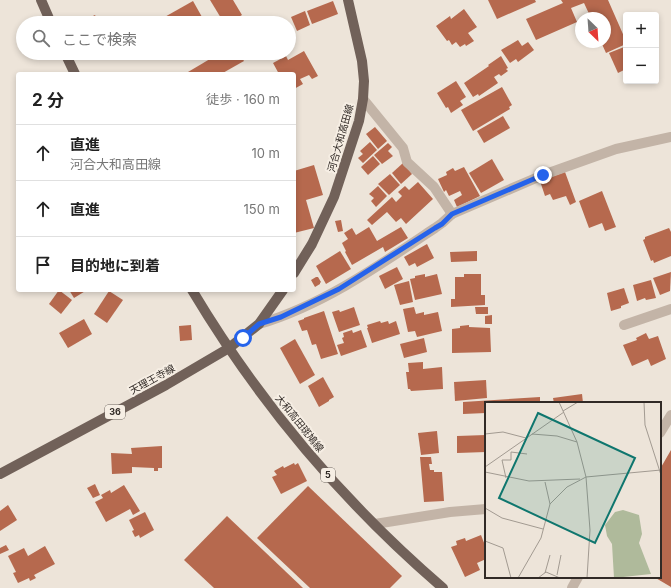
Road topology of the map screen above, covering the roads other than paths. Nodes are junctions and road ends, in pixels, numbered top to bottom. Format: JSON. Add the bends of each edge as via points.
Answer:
{"nodes":[{"id":1,"x":41,"y":0,"type":"edge"},
{"id":2,"x":348,"y":0,"type":"edge"},
{"id":3,"x":48,"y":16,"type":"edge"},
{"id":4,"x":68,"y":60,"type":"edge"},
{"id":5,"x":74,"y":72,"type":"edge"},
{"id":6,"x":363,"y":99,"type":"junction"},
{"id":7,"x":671,"y":137,"type":"edge"},
{"id":8,"x":452,"y":214,"type":"junction"},
{"id":9,"x":296,"y":270,"type":"edge"},
{"id":10,"x":193,"y":292,"type":"edge"},
{"id":11,"x":282,"y":292,"type":"edge"},
{"id":12,"x":671,"y":309,"type":"edge"},
{"id":13,"x":259,"y":324,"type":"junction"},
{"id":14,"x":624,"y":325,"type":"dead end"},
{"id":15,"x":229,"y":348,"type":"junction"},
{"id":16,"x":671,"y":415,"type":"edge"},
{"id":17,"x":661,"y":431,"type":"edge"},
{"id":18,"x":0,"y":474,"type":"edge"},
{"id":19,"x":485,"y":509,"type":"edge"},
{"id":20,"x":375,"y":524,"type":"junction"},
{"id":21,"x":577,"y":578,"type":"edge"},
{"id":22,"x":443,"y":588,"type":"edge"},
{"id":23,"x":572,"y":588,"type":"edge"}],
"edges":[{"from":1,"to":3,"type":"main road"},
{"from":2,"to":6,"type":"main road","name":"河合大和高田線","via":[[362,62]]},
{"from":4,"to":5,"type":"main road"},
{"from":6,"to":8,"type":"street","via":[[403,148],[407,162],[434,187]]},
{"from":6,"to":9,"type":"main road","name":"河合大和高田線","via":[[359,121],[334,197],[312,244]]},
{"from":7,"to":8,"type":"street","via":[[616,149],[543,175]]},
{"from":8,"to":13,"type":"street","via":[[442,224],[339,289],[281,317]]},
{"from":10,"to":15,"type":"main road","name":"大和高田斑鳩線","number":"5"},
{"from":11,"to":13,"type":"main road"},
{"from":12,"to":14,"type":"street"},
{"from":13,"to":15,"type":"main road"},
{"from":15,"to":18,"type":"main road","name":"天理王寺線","number":"36","via":[[166,385]]},
{"from":15,"to":20,"type":"main road","name":"大和高田斑鳩線","number":"5","via":[[315,460]]},
{"from":16,"to":17,"type":"street"},
{"from":19,"to":20,"type":"street"},
{"from":20,"to":22,"type":"main road","name":"大和高田斑鳩線","number":"5"},
{"from":21,"to":23,"type":"street"}]}
